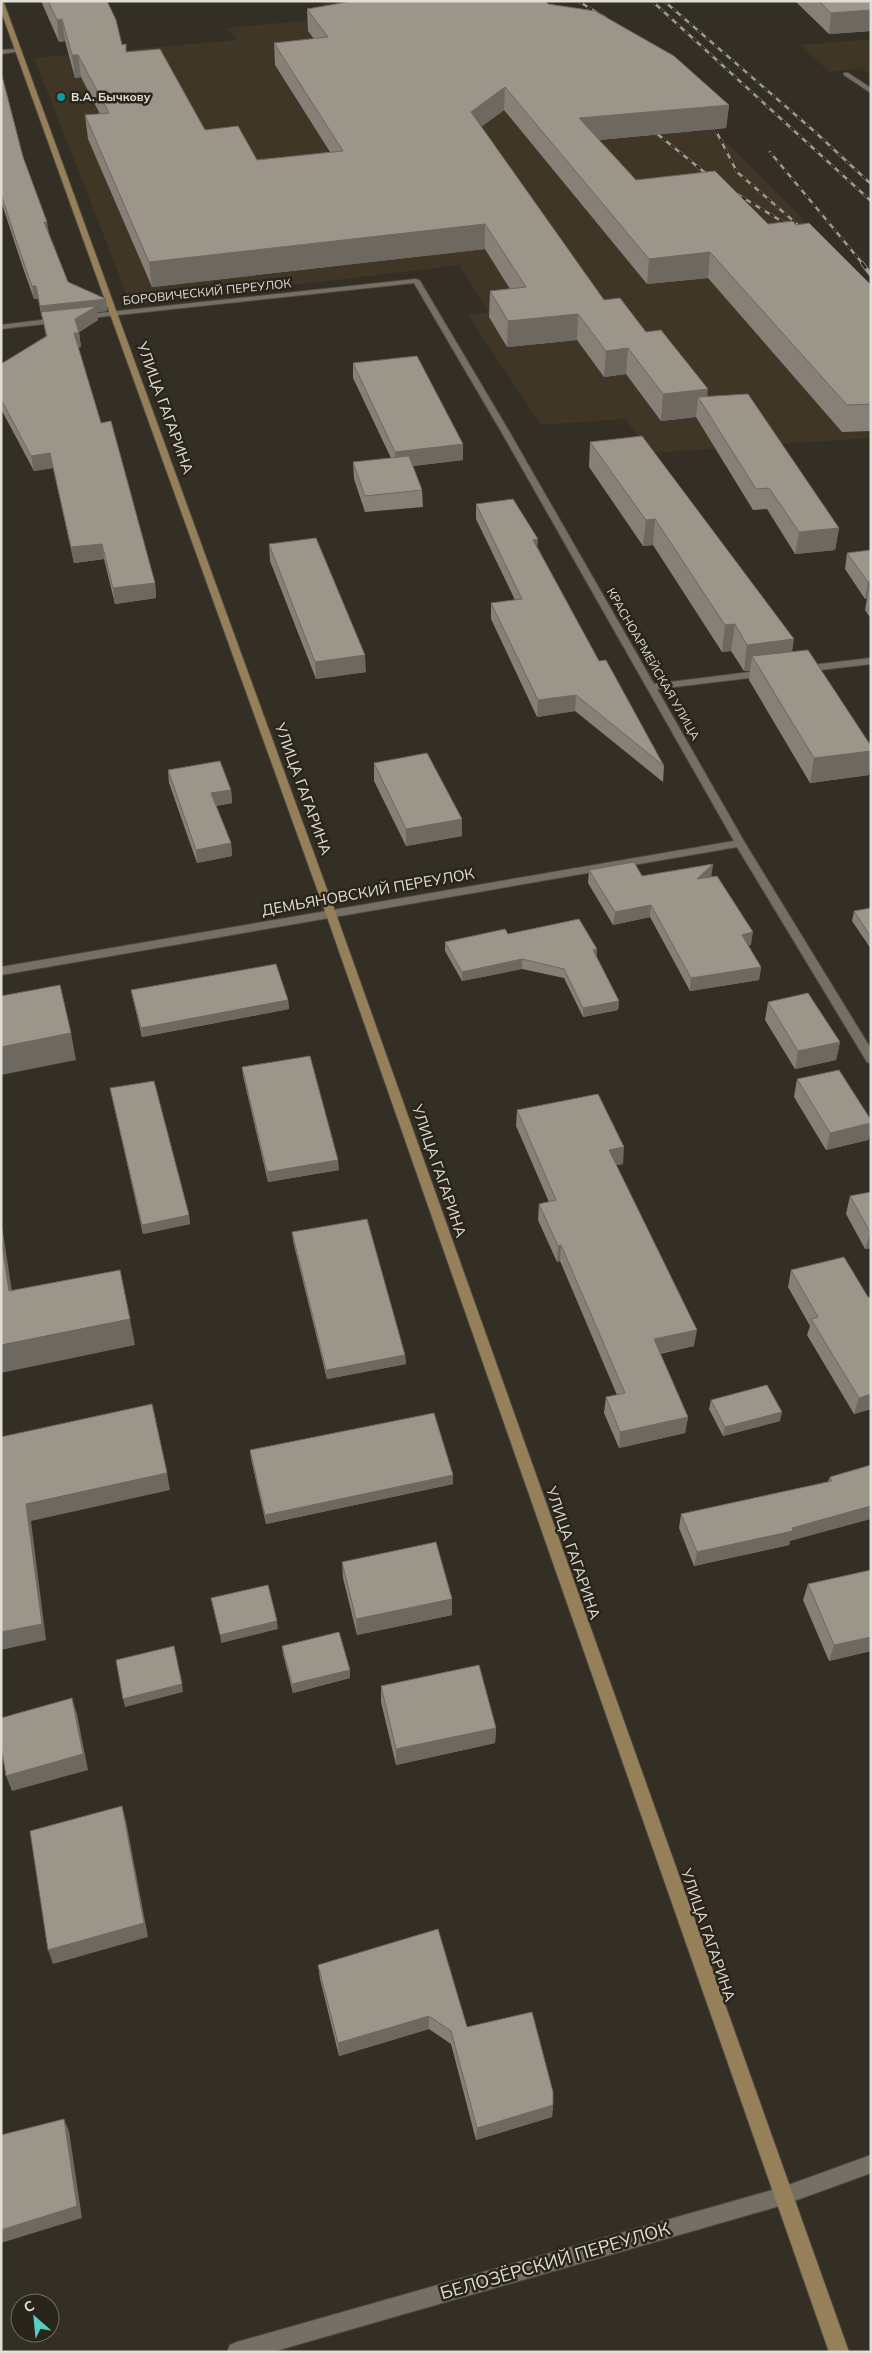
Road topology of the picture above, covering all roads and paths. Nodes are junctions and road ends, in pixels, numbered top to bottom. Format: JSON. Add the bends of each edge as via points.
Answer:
{"nodes":[{"id":1,"x":1,"y":3,"type":"edge"},
{"id":2,"x":19,"y":50,"type":"junction"},
{"id":3,"x":1,"y":52,"type":"edge"},
{"id":4,"x":846,"y":74,"type":"dead end"},
{"id":5,"x":871,"y":91,"type":"edge"},
{"id":6,"x":416,"y":281,"type":"joint"},
{"id":7,"x":113,"y":313,"type":"junction"},
{"id":8,"x":76,"y":318,"type":"edge"},
{"id":9,"x":66,"y":319,"type":"edge"},
{"id":10,"x":1,"y":327,"type":"edge"},
{"id":11,"x":871,"y":660,"type":"edge"},
{"id":12,"x":794,"y":670,"type":"edge"},
{"id":13,"x":776,"y":672,"type":"edge"},
{"id":14,"x":652,"y":687,"type":"junction"},
{"id":15,"x":740,"y":843,"type":"junction"},
{"id":16,"x":332,"y":914,"type":"junction"},
{"id":17,"x":1,"y":972,"type":"edge"},
{"id":18,"x":871,"y":1059,"type":"edge"},
{"id":19,"x":871,"y":2164,"type":"edge"},
{"id":20,"x":782,"y":2196,"type":"junction"},
{"id":21,"x":237,"y":2352,"type":"edge"},
{"id":22,"x":839,"y":2352,"type":"edge"}],
"edges":[{"from":1,"to":2,"type":"street","name":"УЛИЦА ГАГАРИНА"},
{"from":2,"to":3,"type":"street"},
{"from":2,"to":7,"type":"street","name":"УЛИЦА ГАГАРИНА"},
{"from":4,"to":5,"type":"street"},
{"from":6,"to":7,"type":"street","name":"БОРОВИЧЕСКИЙ ПЕРЕУЛОК"},
{"from":6,"to":14,"type":"street","name":"КРАСНОАРМЕЙСКАЯ УЛИЦА"},
{"from":7,"to":8,"type":"street","name":"БОРОВИЧЕСКИЙ ПЕРЕУЛОК"},
{"from":7,"to":16,"type":"street","name":"УЛИЦА ГАГАРИНА"},
{"from":9,"to":10,"type":"street"},
{"from":11,"to":12,"type":"street"},
{"from":13,"to":14,"type":"street"},
{"from":14,"to":15,"type":"street","name":"КРАСНОАРМЕЙСКАЯ УЛИЦА"},
{"from":15,"to":16,"type":"street","name":"ДЕМЬЯНОВСКИЙ ПЕРЕУЛОК"},
{"from":15,"to":18,"type":"street","name":"КРАСНОАРМЕЙСКАЯ УЛИЦА"},
{"from":16,"to":17,"type":"street","name":"ДЕМЬЯНОВСКИЙ ПЕРЕУЛОК"},
{"from":16,"to":20,"type":"street","name":"УЛИЦА ГАГАРИНА"},
{"from":19,"to":20,"type":"street","name":"БЕЛОЗЁРСКИЙ ПЕРЕУЛОК"},
{"from":20,"to":21,"type":"street","name":"БЕЛОЗЁРСКИЙ ПЕРЕУЛОК"},
{"from":20,"to":22,"type":"street","name":"УЛИЦА ГАГАРИНА"}]}
